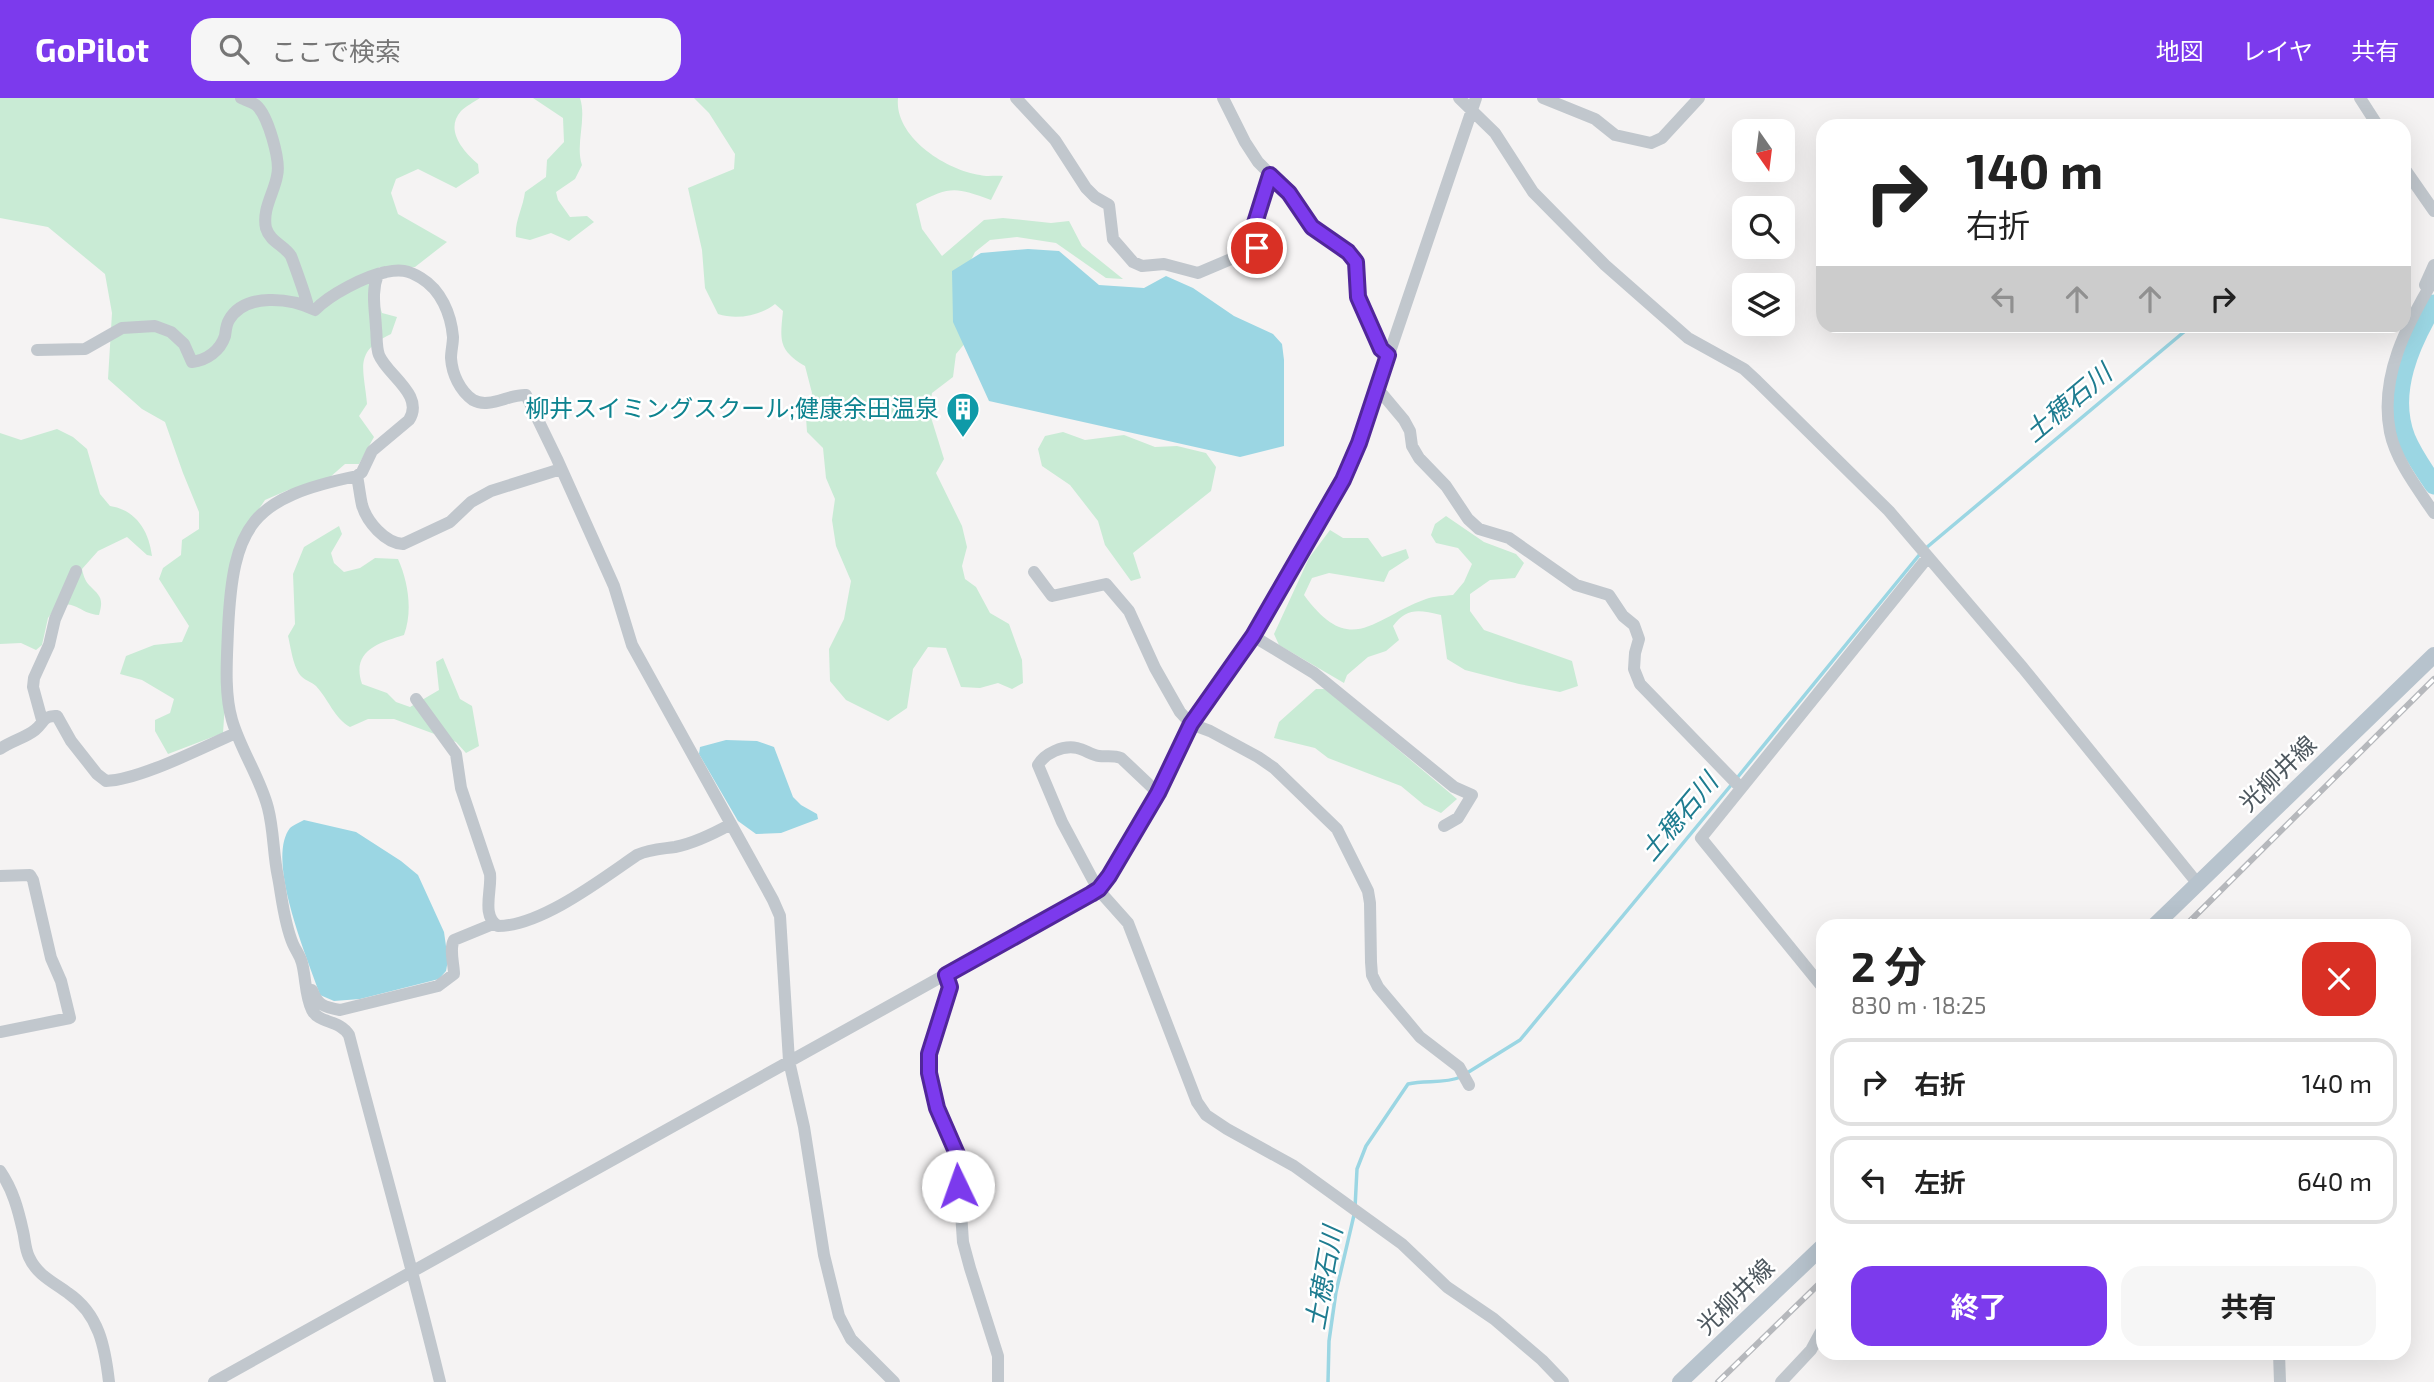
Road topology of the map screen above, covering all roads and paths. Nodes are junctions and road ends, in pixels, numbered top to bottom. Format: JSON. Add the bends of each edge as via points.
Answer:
{"nodes":[{"id":1,"x":241,"y":98,"type":"edge"},
{"id":2,"x":1016,"y":98,"type":"edge"},
{"id":3,"x":1223,"y":98,"type":"edge"},
{"id":4,"x":1459,"y":98,"type":"edge"},
{"id":5,"x":1543,"y":98,"type":"edge"},
{"id":6,"x":1699,"y":98,"type":"edge"},
{"id":7,"x":2360,"y":98,"type":"edge"},
{"id":8,"x":1474,"y":104,"type":"edge"},
{"id":9,"x":2374,"y":119,"type":"edge"},
{"id":10,"x":1270,"y":175,"type":"junction"},
{"id":11,"x":2411,"y":177,"type":"edge"},
{"id":12,"x":2434,"y":211,"type":"edge"},
{"id":13,"x":2434,"y":265,"type":"edge"},
{"id":14,"x":378,"y":274,"type":"junction"},
{"id":15,"x":2434,"y":279,"type":"edge"},
{"id":16,"x":308,"y":307,"type":"junction"},
{"id":17,"x":2417,"y":308,"type":"junction"},
{"id":18,"x":2411,"y":320,"type":"edge"},
{"id":19,"x":2405,"y":333,"type":"edge"},
{"id":20,"x":37,"y":350,"type":"dead end"},
{"id":21,"x":1388,"y":355,"type":"junction"},
{"id":22,"x":1378,"y":389,"type":"junction"},
{"id":23,"x":561,"y":469,"type":"junction"},
{"id":24,"x":356,"y":476,"type":"junction"},
{"id":25,"x":2434,"y":513,"type":"edge"},
{"id":26,"x":1928,"y":557,"type":"junction"},
{"id":27,"x":76,"y":571,"type":"dead end"},
{"id":28,"x":1034,"y":572,"type":"dead end"},
{"id":29,"x":1253,"y":636,"type":"junction"},
{"id":30,"x":2434,"y":655,"type":"edge"},
{"id":31,"x":416,"y":699,"type":"dead end"},
{"id":32,"x":42,"y":720,"type":"junction"},
{"id":33,"x":1191,"y":724,"type":"junction"},
{"id":34,"x":236,"y":733,"type":"junction"},
{"id":35,"x":0,"y":749,"type":"edge"},
{"id":36,"x":1735,"y":783,"type":"junction"},
{"id":37,"x":1158,"y":793,"type":"junction"},
{"id":38,"x":731,"y":824,"type":"junction"},
{"id":39,"x":1444,"y":826,"type":"dead end"},
{"id":40,"x":0,"y":876,"type":"edge"},
{"id":41,"x":2198,"y":884,"type":"junction"},
{"id":42,"x":1099,"y":889,"type":"junction"},
{"id":43,"x":2161,"y":919,"type":"edge"},
{"id":44,"x":493,"y":924,"type":"junction"},
{"id":45,"x":946,"y":975,"type":"junction"},
{"id":46,"x":1816,"y":979,"type":"edge"},
{"id":47,"x":306,"y":986,"type":"junction"},
{"id":48,"x":0,"y":1032,"type":"edge"},
{"id":49,"x":789,"y":1061,"type":"junction"},
{"id":50,"x":1466,"y":1080,"type":"dead end"},
{"id":51,"x":0,"y":1171,"type":"edge"},
{"id":52,"x":1816,"y":1253,"type":"edge"},
{"id":53,"x":414,"y":1271,"type":"junction"},
{"id":54,"x":1816,"y":1341,"type":"edge"},
{"id":55,"x":2279,"y":1360,"type":"edge"},
{"id":56,"x":109,"y":1382,"type":"edge"},
{"id":57,"x":214,"y":1382,"type":"edge"},
{"id":58,"x":440,"y":1382,"type":"edge"},
{"id":59,"x":894,"y":1382,"type":"edge"},
{"id":60,"x":998,"y":1382,"type":"edge"},
{"id":61,"x":1563,"y":1382,"type":"edge"},
{"id":62,"x":1680,"y":1382,"type":"edge"},
{"id":63,"x":1781,"y":1382,"type":"edge"},
{"id":64,"x":2280,"y":1382,"type":"edge"}],
"edges":[{"from":1,"to":16,"type":"street","via":[[256,105],[265,118],[278,166],[266,209],[266,228],[291,256]]},
{"from":2,"to":10,"type":"street","via":[[1055,141],[1086,188],[1109,205],[1113,239],[1142,266],[1164,264],[1198,273],[1257,248],[1255,223]]},
{"from":3,"to":10,"type":"street","via":[[1245,142]]},
{"from":4,"to":8,"type":"street"},
{"from":5,"to":6,"type":"street","via":[[1595,119],[1615,135],[1651,143],[1662,138]]},
{"from":7,"to":9,"type":"street"},
{"from":8,"to":21,"type":"street"},
{"from":8,"to":26,"type":"street","via":[[1533,192],[1573,234],[1688,338],[1744,369],[1889,511]]},
{"from":10,"to":21,"type":"street","via":[[1312,227],[1356,262],[1358,297]]},
{"from":11,"to":12,"type":"street"},
{"from":13,"to":17,"type":"street"},
{"from":14,"to":16,"type":"street","via":[[355,282],[315,310]]},
{"from":14,"to":23,"type":"street","via":[[409,271],[438,291],[451,325],[451,357],[462,389],[482,403],[526,395]]},
{"from":14,"to":24,"type":"street","via":[[373,301],[379,354],[406,389],[413,414],[372,451]]},
{"from":15,"to":17,"type":"street"},
{"from":16,"to":20,"type":"street","via":[[264,300],[237,309],[215,353],[192,362],[184,344],[155,326],[122,328],[85,349]]},
{"from":17,"to":18,"type":"street"},
{"from":19,"to":25,"type":"street","via":[[2395,362],[2390,433],[2405,469]]},
{"from":21,"to":22,"type":"street"},
{"from":22,"to":29,"type":"street","via":[[1343,480]]},
{"from":22,"to":36,"type":"street","via":[[1404,419],[1419,458],[1479,529],[1508,538],[1576,585],[1609,595],[1634,625],[1639,639],[1634,669],[1640,684]]},
{"from":23,"to":24,"type":"street","via":[[491,491],[450,522],[403,544],[380,533],[367,516]]},
{"from":23,"to":38,"type":"street","via":[[619,601],[632,645]]},
{"from":24,"to":34,"type":"street","via":[[285,496],[260,515],[240,546],[232,579],[227,654]]},
{"from":26,"to":36,"type":"street"},
{"from":26,"to":41,"type":"street"},
{"from":27,"to":32,"type":"street","via":[[34,678]]},
{"from":28,"to":33,"type":"street","via":[[1052,596],[1106,584],[1129,611],[1155,668]]},
{"from":29,"to":33,"type":"street"},
{"from":29,"to":39,"type":"street","via":[[1314,673],[1454,787],[1472,795],[1458,818]]},
{"from":30,"to":41,"type":"main road","name":"光柳井線"},
{"from":31,"to":44,"type":"street","via":[[456,754],[461,788],[490,874],[488,906]]},
{"from":32,"to":34,"type":"street","via":[[57,716],[71,741],[107,782],[135,776]]},
{"from":32,"to":35,"type":"street","via":[[34,731]]},
{"from":33,"to":37,"type":"street"},
{"from":33,"to":50,"type":"street","via":[[1275,768],[1337,829],[1368,891],[1372,975],[1378,987],[1420,1037],[1454,1063]]},
{"from":34,"to":47,"type":"street","via":[[268,809],[285,912]]},
{"from":36,"to":46,"type":"street","via":[[1701,838]]},
{"from":37,"to":42,"type":"street"},
{"from":37,"to":42,"type":"street","via":[[1115,755],[1097,756],[1070,748],[1043,757],[1038,765],[1062,822]]},
{"from":38,"to":44,"type":"street","via":[[688,844],[637,855],[568,900],[529,919],[506,926]]},
{"from":38,"to":49,"type":"street","via":[[780,916]]},
{"from":40,"to":48,"type":"street","via":[[30,875],[33,880],[70,1018]]},
{"from":41,"to":43,"type":"main road","name":"光柳井線"},
{"from":42,"to":45,"type":"street"},
{"from":42,"to":61,"type":"street","via":[[1128,923],[1190,1091],[1206,1115],[1294,1166],[1402,1244]]},
{"from":44,"to":47,"type":"street","via":[[453,940],[454,974],[438,986],[340,1010],[324,1007]]},
{"from":45,"to":49,"type":"street"},
{"from":45,"to":60,"type":"street","via":[[950,987],[929,1054],[929,1073],[937,1108],[957,1154],[964,1242],[999,1356]]},
{"from":47,"to":53,"type":"street","via":[[316,1017],[344,1027],[349,1035]]},
{"from":49,"to":53,"type":"street"},
{"from":49,"to":59,"type":"street","via":[[839,1316],[851,1339]]},
{"from":51,"to":56,"type":"street","via":[[15,1197],[28,1255],[38,1272],[83,1304],[99,1330]]},
{"from":52,"to":62,"type":"main road","name":"光柳井線"},
{"from":53,"to":57,"type":"street"},
{"from":53,"to":58,"type":"street"},
{"from":54,"to":63,"type":"street"},
{"from":55,"to":64,"type":"street"}]}
